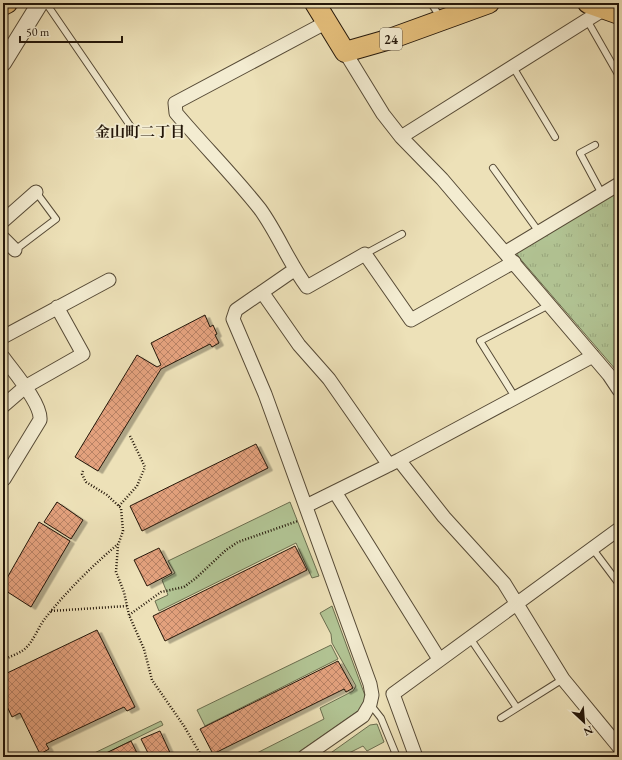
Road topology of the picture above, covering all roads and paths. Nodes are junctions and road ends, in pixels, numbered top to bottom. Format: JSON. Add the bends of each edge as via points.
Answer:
{"nodes":[{"id":1,"x":7,"y":3,"type":"edge"},
{"id":2,"x":40,"y":3,"type":"edge"},
{"id":3,"x":46,"y":3,"type":"edge"},
{"id":4,"x":315,"y":3,"type":"edge"},
{"id":5,"x":432,"y":3,"type":"edge"},
{"id":6,"x":489,"y":3,"type":"edge"},
{"id":7,"x":3,"y":5,"type":"edge"},
{"id":8,"x":600,"y":11,"type":"edge"},
{"id":9,"x":441,"y":20,"type":"junction"},
{"id":10,"x":327,"y":22,"type":"junction"},
{"id":11,"x":345,"y":52,"type":"junction"},
{"id":12,"x":3,"y":63,"type":"edge"},
{"id":13,"x":513,"y":67,"type":"junction"},
{"id":14,"x":619,"y":76,"type":"edge"},
{"id":15,"x":132,"y":127,"type":"dead end"},
{"id":16,"x":401,"y":137,"type":"junction"},
{"id":17,"x":555,"y":137,"type":"dead end"},
{"id":18,"x":595,"y":146,"type":"dead end"},
{"id":19,"x":494,"y":168,"type":"dead end"},
{"id":20,"x":619,"y":184,"type":"edge"},
{"id":21,"x":36,"y":192,"type":"joint"},
{"id":22,"x":602,"y":194,"type":"junction"},
{"id":23,"x":3,"y":221,"type":"edge"},
{"id":24,"x":539,"y":232,"type":"junction"},
{"id":25,"x":402,"y":234,"type":"dead end"},
{"id":26,"x":3,"y":238,"type":"edge"},
{"id":27,"x":15,"y":250,"type":"joint"},
{"id":28,"x":365,"y":254,"type":"junction"},
{"id":29,"x":510,"y":257,"type":"junction"},
{"id":30,"x":294,"y":270,"type":"junction"},
{"id":31,"x":109,"y":280,"type":"dead end"},
{"id":32,"x":262,"y":292,"type":"junction"},
{"id":33,"x":549,"y":305,"type":"junction"},
{"id":34,"x":57,"y":307,"type":"junction"},
{"id":35,"x":3,"y":337,"type":"edge"},
{"id":36,"x":593,"y":356,"type":"junction"},
{"id":37,"x":3,"y":357,"type":"edge"},
{"id":38,"x":25,"y":387,"type":"junction"},
{"id":39,"x":619,"y":390,"type":"edge"},
{"id":40,"x":515,"y":397,"type":"junction"},
{"id":41,"x":3,"y":406,"type":"edge"},
{"id":42,"x":130,"y":436,"type":"dead end"},
{"id":43,"x":394,"y":462,"type":"junction"},
{"id":44,"x":83,"y":471,"type":"dead end"},
{"id":45,"x":3,"y":480,"type":"edge"},
{"id":46,"x":335,"y":492,"type":"junction"},
{"id":47,"x":119,"y":506,"type":"junction"},
{"id":48,"x":306,"y":506,"type":"junction"},
{"id":49,"x":298,"y":521,"type":"dead end"},
{"id":50,"x":619,"y":529,"type":"edge"},
{"id":51,"x":118,"y":544,"type":"junction"},
{"id":52,"x":592,"y":548,"type":"junction"},
{"id":53,"x":619,"y":584,"type":"edge"},
{"id":54,"x":517,"y":602,"type":"junction"},
{"id":55,"x":127,"y":606,"type":"junction"},
{"id":56,"x":51,"y":611,"type":"junction"},
{"id":57,"x":129,"y":615,"type":"junction"},
{"id":58,"x":470,"y":637,"type":"junction"},
{"id":59,"x":439,"y":659,"type":"junction"},
{"id":60,"x":3,"y":660,"type":"edge"},
{"id":61,"x":563,"y":679,"type":"junction"},
{"id":62,"x":370,"y":704,"type":"junction"},
{"id":63,"x":517,"y":708,"type":"junction"},
{"id":64,"x":501,"y":718,"type":"dead end"},
{"id":65,"x":619,"y":747,"type":"edge"},
{"id":66,"x":202,"y":757,"type":"edge"},
{"id":67,"x":304,"y":757,"type":"edge"},
{"id":68,"x":397,"y":757,"type":"edge"},
{"id":69,"x":416,"y":757,"type":"edge"}],
"edges":[{"from":1,"to":7,"type":"main road"},
{"from":2,"to":12,"type":"street"},
{"from":3,"to":15,"type":"lane"},
{"from":4,"to":10,"type":"main road"},
{"from":5,"to":9,"type":"lane"},
{"from":6,"to":9,"type":"main road","number":"24"},
{"from":8,"to":13,"type":"street"},
{"from":8,"to":14,"type":"lane"},
{"from":9,"to":11,"type":"main road","number":"24"},
{"from":10,"to":11,"type":"main road"},
{"from":10,"to":30,"type":"street","via":[[175,103],[176,113],[259,209]]},
{"from":11,"to":16,"type":"street","via":[[383,114]]},
{"from":13,"to":16,"type":"street"},
{"from":13,"to":17,"type":"lane"},
{"from":16,"to":29,"type":"street","via":[[442,179]]},
{"from":18,"to":22,"type":"lane","via":[[580,153]]},
{"from":19,"to":24,"type":"lane"},
{"from":20,"to":22,"type":"street"},
{"from":21,"to":23,"type":"street"},
{"from":21,"to":27,"type":"lane","via":[[56,219]]},
{"from":22,"to":24,"type":"street"},
{"from":24,"to":29,"type":"street"},
{"from":25,"to":28,"type":"lane"},
{"from":26,"to":27,"type":"street"},
{"from":28,"to":29,"type":"street","via":[[410,320]]},
{"from":28,"to":30,"type":"street","via":[[307,287]]},
{"from":29,"to":33,"type":"street"},
{"from":30,"to":32,"type":"street"},
{"from":31,"to":34,"type":"street"},
{"from":32,"to":43,"type":"street","via":[[299,346],[329,379]]},
{"from":32,"to":48,"type":"street","via":[[236,310],[233,319],[265,394]]},
{"from":33,"to":36,"type":"street"},
{"from":33,"to":40,"type":"lane","via":[[480,341]]},
{"from":34,"to":35,"type":"street"},
{"from":34,"to":38,"type":"street","via":[[83,354]]},
{"from":36,"to":39,"type":"street"},
{"from":36,"to":40,"type":"street"},
{"from":37,"to":38,"type":"street"},
{"from":38,"to":41,"type":"street"},
{"from":38,"to":45,"type":"street","via":[[41,414],[40,420]]},
{"from":40,"to":43,"type":"street"},
{"from":42,"to":47,"type":"path","via":[[145,467],[137,486]]},
{"from":43,"to":46,"type":"street"},
{"from":43,"to":54,"type":"street","via":[[504,583]]},
{"from":44,"to":47,"type":"path","via":[[86,482]]},
{"from":46,"to":48,"type":"street"},
{"from":46,"to":59,"type":"street"},
{"from":47,"to":51,"type":"path","via":[[122,508],[123,531]]},
{"from":48,"to":62,"type":"street","via":[[370,684]]},
{"from":49,"to":57,"type":"path","via":[[238,542],[184,587],[161,592]]},
{"from":50,"to":52,"type":"street"},
{"from":51,"to":55,"type":"path","via":[[116,572]]},
{"from":51,"to":56,"type":"path","via":[[85,574]]},
{"from":52,"to":53,"type":"lane"},
{"from":52,"to":54,"type":"street"},
{"from":54,"to":58,"type":"street"},
{"from":54,"to":61,"type":"street"},
{"from":55,"to":56,"type":"path"},
{"from":55,"to":57,"type":"path"},
{"from":56,"to":60,"type":"path","via":[[24,650]]},
{"from":57,"to":66,"type":"path","via":[[144,649],[152,680]]},
{"from":58,"to":59,"type":"street"},
{"from":58,"to":63,"type":"lane"},
{"from":59,"to":69,"type":"street","via":[[393,694]]},
{"from":61,"to":63,"type":"lane"},
{"from":61,"to":65,"type":"street"},
{"from":62,"to":67,"type":"street","via":[[363,716]]},
{"from":62,"to":68,"type":"lane","via":[[381,718]]},
{"from":63,"to":64,"type":"lane"}]}
